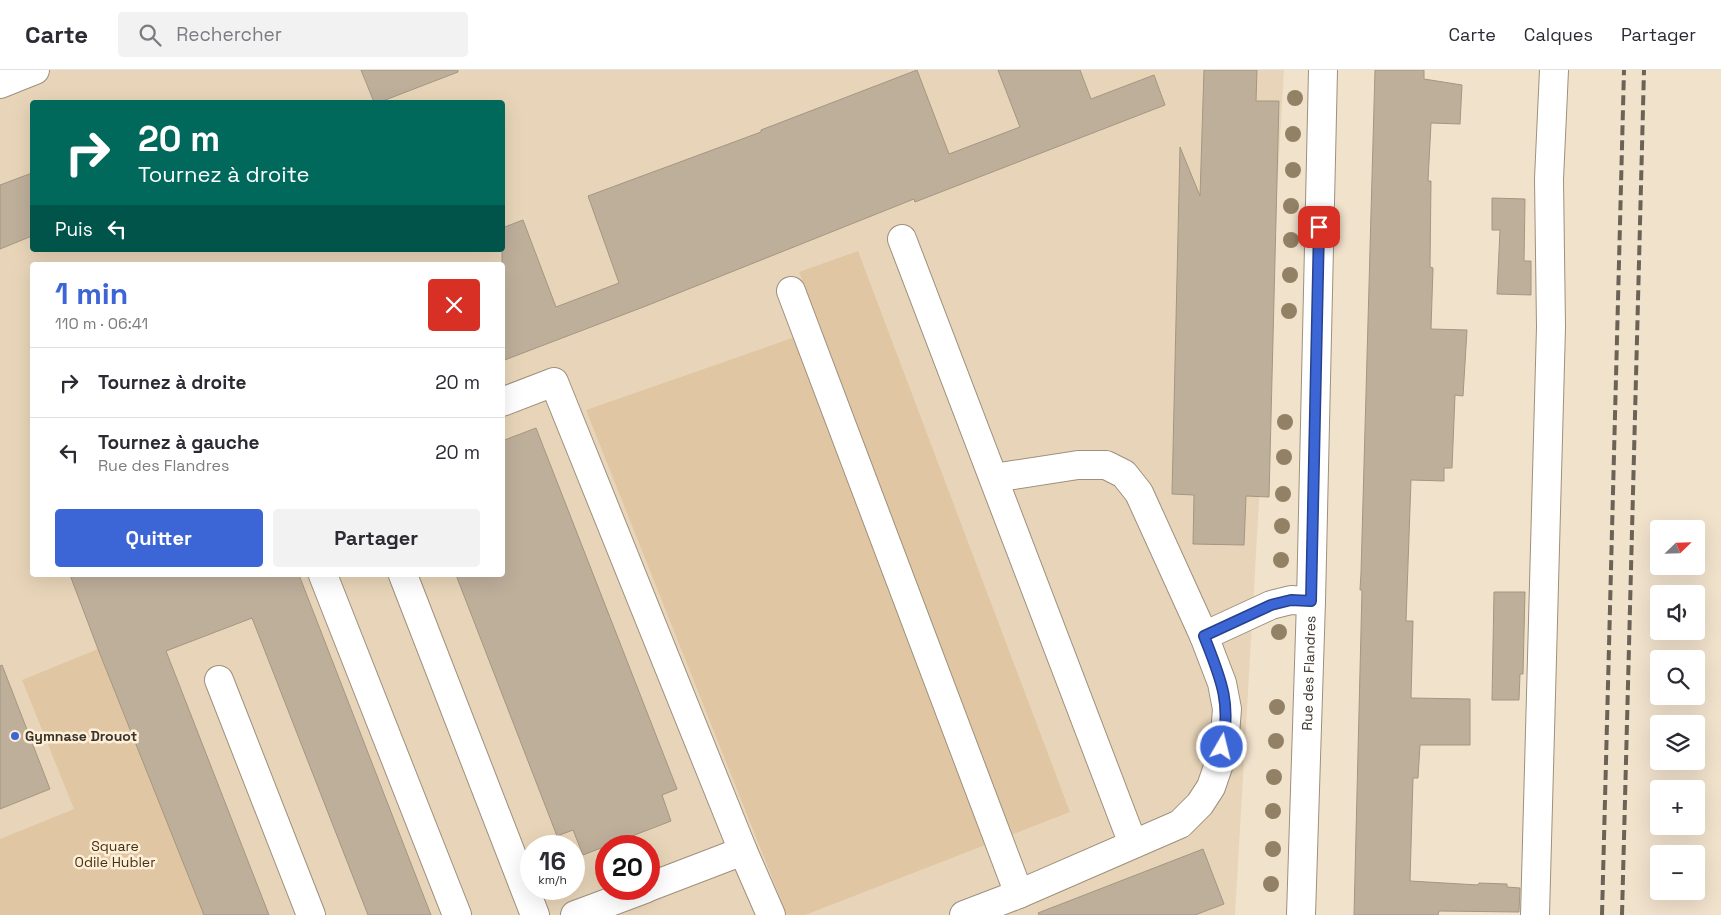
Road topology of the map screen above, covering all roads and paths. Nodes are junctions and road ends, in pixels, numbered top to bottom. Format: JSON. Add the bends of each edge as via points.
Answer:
{"nodes":[{"id":1,"x":35,"y":70,"type":"edge"},
{"id":2,"x":1323,"y":70,"type":"edge"},
{"id":3,"x":1554,"y":70,"type":"edge"},
{"id":4,"x":0,"y":84,"type":"edge"},
{"id":5,"x":902,"y":239,"type":"dead end"},
{"id":6,"x":791,"y":291,"type":"dead end"},
{"id":7,"x":505,"y":401,"type":"edge"},
{"id":8,"x":994,"y":478,"type":"junction"},
{"id":9,"x":324,"y":577,"type":"edge"},
{"id":10,"x":403,"y":577,"type":"edge"},
{"id":11,"x":1311,"y":601,"type":"junction"},
{"id":12,"x":1204,"y":636,"type":"junction"},
{"id":13,"x":219,"y":680,"type":"dead end"},
{"id":14,"x":1133,"y":844,"type":"junction"},
{"id":15,"x":743,"y":851,"type":"junction"},
{"id":16,"x":660,"y":883,"type":"edge"},
{"id":17,"x":1019,"y":894,"type":"junction"},
{"id":18,"x":615,"y":900,"type":"edge"},
{"id":19,"x":311,"y":915,"type":"edge"},
{"id":20,"x":457,"y":915,"type":"edge"},
{"id":21,"x":535,"y":915,"type":"edge"},
{"id":22,"x":575,"y":915,"type":"edge"},
{"id":23,"x":771,"y":915,"type":"edge"},
{"id":24,"x":964,"y":915,"type":"edge"},
{"id":25,"x":1301,"y":915,"type":"edge"},
{"id":26,"x":1534,"y":915,"type":"edge"}],
"edges":[{"from":1,"to":4,"type":"street"},
{"from":2,"to":11,"type":"street","name":"Rue des Flandres"},
{"from":3,"to":26,"type":"street","via":[[1549,180],[1551,345]]},
{"from":5,"to":8,"type":"street"},
{"from":6,"to":17,"type":"street"},
{"from":7,"to":15,"type":"street","via":[[554,382]]},
{"from":8,"to":12,"type":"street","via":[[1078,465],[1106,466],[1124,474],[1139,492],[1152,518]]},
{"from":8,"to":14,"type":"street"},
{"from":9,"to":20,"type":"street"},
{"from":10,"to":21,"type":"street"},
{"from":11,"to":12,"type":"street","via":[[1291,600],[1271,605]]},
{"from":11,"to":25,"type":"street","name":"Rue des Flandres"},
{"from":12,"to":14,"type":"street","via":[[1222,683],[1226,709],[1220,761],[1211,787],[1180,824]]},
{"from":13,"to":19,"type":"street"},
{"from":14,"to":17,"type":"street"},
{"from":15,"to":16,"type":"street"},
{"from":15,"to":23,"type":"street"},
{"from":17,"to":24,"type":"street"},
{"from":18,"to":22,"type":"street"}]}
